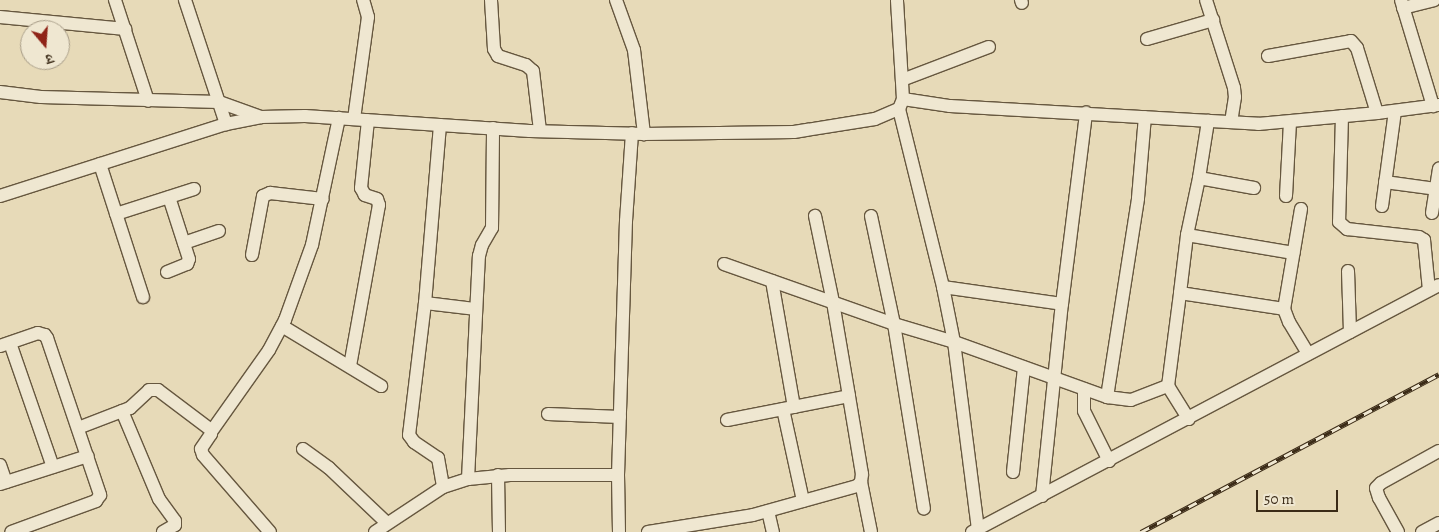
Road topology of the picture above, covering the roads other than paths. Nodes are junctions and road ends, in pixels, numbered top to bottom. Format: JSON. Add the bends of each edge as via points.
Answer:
{"nodes":[{"id":1,"x":115,"y":0,"type":"edge"},
{"id":2,"x":185,"y":0,"type":"edge"},
{"id":3,"x":363,"y":0,"type":"edge"},
{"id":4,"x":491,"y":0,"type":"edge"},
{"id":5,"x":616,"y":0,"type":"edge"},
{"id":6,"x":897,"y":0,"type":"edge"},
{"id":7,"x":1206,"y":0,"type":"edge"},
{"id":8,"x":1434,"y":0,"type":"edge"},
{"id":9,"x":1438,"y":0,"type":"edge"},
{"id":10,"x":1402,"y":4,"type":"edge"},
{"id":11,"x":1439,"y":4,"type":"edge"},
{"id":12,"x":0,"y":17,"type":"edge"},
{"id":13,"x":1212,"y":20,"type":"junction"},
{"id":14,"x":125,"y":29,"type":"junction"},
{"id":15,"x":1147,"y":39,"type":"dead end"},
{"id":16,"x":989,"y":47,"type":"dead end"},
{"id":17,"x":1268,"y":56,"type":"dead end"},
{"id":18,"x":902,"y":80,"type":"junction"},
{"id":19,"x":0,"y":92,"type":"edge"},
{"id":20,"x":148,"y":100,"type":"junction"},
{"id":21,"x":219,"y":102,"type":"junction"},
{"id":22,"x":901,"y":104,"type":"junction"},
{"id":23,"x":1436,"y":105,"type":"edge"},
{"id":24,"x":1395,"y":111,"type":"junction"},
{"id":25,"x":1086,"y":113,"type":"junction"},
{"id":26,"x":1377,"y":113,"type":"junction"},
{"id":27,"x":1342,"y":116,"type":"junction"},
{"id":28,"x":261,"y":117,"type":"junction"},
{"id":29,"x":1146,"y":117,"type":"junction"},
{"id":30,"x":339,"y":118,"type":"junction"},
{"id":31,"x":354,"y":119,"type":"junction"},
{"id":32,"x":368,"y":120,"type":"junction"},
{"id":33,"x":1208,"y":121,"type":"junction"},
{"id":34,"x":1231,"y":122,"type":"junction"},
{"id":35,"x":1290,"y":122,"type":"junction"},
{"id":36,"x":226,"y":124,"type":"junction"},
{"id":37,"x":440,"y":125,"type":"junction"},
{"id":38,"x":493,"y":128,"type":"junction"},
{"id":39,"x":540,"y":132,"type":"junction"},
{"id":40,"x":638,"y":134,"type":"junction"},
{"id":41,"x":100,"y":164,"type":"junction"},
{"id":42,"x":1439,"y":169,"type":"edge"},
{"id":43,"x":1199,"y":178,"type":"junction"},
{"id":44,"x":1385,"y":182,"type":"junction"},
{"id":45,"x":1254,"y":188,"type":"dead end"},
{"id":46,"x":194,"y":189,"type":"dead end"},
{"id":47,"x":1436,"y":189,"type":"junction"},
{"id":48,"x":0,"y":196,"type":"edge"},
{"id":49,"x":1286,"y":196,"type":"dead end"},
{"id":50,"x":169,"y":197,"type":"junction"},
{"id":51,"x":323,"y":199,"type":"junction"},
{"id":52,"x":1382,"y":206,"type":"dead end"},
{"id":53,"x":1301,"y":209,"type":"dead end"},
{"id":54,"x":1432,"y":213,"type":"dead end"},
{"id":55,"x":116,"y":214,"type":"junction"},
{"id":56,"x":815,"y":216,"type":"dead end"},
{"id":57,"x":870,"y":216,"type":"dead end"},
{"id":58,"x":219,"y":231,"type":"dead end"},
{"id":59,"x":1187,"y":235,"type":"junction"},
{"id":60,"x":184,"y":243,"type":"junction"},
{"id":61,"x":1293,"y":253,"type":"junction"},
{"id":62,"x":252,"y":255,"type":"dead end"},
{"id":63,"x":724,"y":264,"type":"dead end"},
{"id":64,"x":1348,"y":271,"type":"dead end"},
{"id":65,"x":167,"y":272,"type":"dead end"},
{"id":66,"x":772,"y":281,"type":"junction"},
{"id":67,"x":943,"y":287,"type":"junction"},
{"id":68,"x":1434,"y":288,"type":"edge"},
{"id":69,"x":1180,"y":293,"type":"junction"},
{"id":70,"x":143,"y":297,"type":"dead end"},
{"id":71,"x":833,"y":302,"type":"junction"},
{"id":72,"x":425,"y":303,"type":"junction"},
{"id":73,"x":1062,"y":304,"type":"junction"},
{"id":74,"x":1284,"y":308,"type":"junction"},
{"id":75,"x":475,"y":309,"type":"junction"},
{"id":76,"x":894,"y":324,"type":"junction"},
{"id":77,"x":282,"y":326,"type":"junction"},
{"id":78,"x":1350,"y":332,"type":"junction"},
{"id":79,"x":954,"y":342,"type":"junction"},
{"id":80,"x":5,"y":344,"type":"edge"},
{"id":81,"x":1308,"y":354,"type":"junction"},
{"id":82,"x":350,"y":366,"type":"junction"},
{"id":83,"x":1024,"y":368,"type":"junction"},
{"id":84,"x":1053,"y":378,"type":"junction"},
{"id":85,"x":381,"y":386,"type":"dead end"},
{"id":86,"x":1168,"y":386,"type":"junction"},
{"id":87,"x":1084,"y":389,"type":"junction"},
{"id":88,"x":849,"y":396,"type":"junction"},
{"id":89,"x":1107,"y":397,"type":"junction"},
{"id":90,"x":788,"y":408,"type":"junction"},
{"id":91,"x":122,"y":411,"type":"junction"},
{"id":92,"x":548,"y":414,"type":"dead end"},
{"id":93,"x":620,"y":417,"type":"junction"},
{"id":94,"x":1189,"y":419,"type":"junction"},
{"id":95,"x":727,"y":420,"type":"dead end"},
{"id":96,"x":78,"y":428,"type":"junction"},
{"id":97,"x":211,"y":432,"type":"junction"},
{"id":98,"x":303,"y":448,"type":"dead end"},
{"id":99,"x":1439,"y":451,"type":"edge"},
{"id":100,"x":88,"y":456,"type":"junction"},
{"id":101,"x":1109,"y":460,"type":"junction"},
{"id":102,"x":0,"y":465,"type":"edge"},
{"id":103,"x":53,"y":467,"type":"junction"},
{"id":104,"x":1013,"y":472,"type":"dead end"},
{"id":105,"x":498,"y":475,"type":"junction"},
{"id":106,"x":618,"y":475,"type":"junction"},
{"id":107,"x":468,"y":479,"type":"junction"},
{"id":108,"x":861,"y":482,"type":"junction"},
{"id":109,"x":3,"y":483,"type":"edge"},
{"id":110,"x":443,"y":487,"type":"junction"},
{"id":111,"x":1042,"y":496,"type":"junction"},
{"id":112,"x":803,"y":501,"type":"junction"},
{"id":113,"x":924,"y":509,"type":"dead end"},
{"id":114,"x":768,"y":511,"type":"junction"},
{"id":115,"x":387,"y":523,"type":"junction"},
{"id":116,"x":1439,"y":523,"type":"edge"},
{"id":117,"x":46,"y":526,"type":"edge"},
{"id":118,"x":714,"y":527,"type":"edge"},
{"id":119,"x":176,"y":529,"type":"edge"},
{"id":120,"x":975,"y":530,"type":"edge"},
{"id":121,"x":10,"y":532,"type":"edge"},
{"id":122,"x":163,"y":532,"type":"edge"},
{"id":123,"x":270,"y":532,"type":"edge"},
{"id":124,"x":375,"y":532,"type":"edge"},
{"id":125,"x":499,"y":532,"type":"edge"},
{"id":126,"x":619,"y":532,"type":"edge"},
{"id":127,"x":648,"y":532,"type":"edge"},
{"id":128,"x":773,"y":532,"type":"edge"},
{"id":129,"x":871,"y":532,"type":"edge"},
{"id":130,"x":1398,"y":532,"type":"edge"},
{"id":131,"x":1422,"y":532,"type":"edge"}],
"edges":[{"from":1,"to":14,"type":"street"},
{"from":2,"to":21,"type":"street"},
{"from":3,"to":31,"type":"street","via":[[368,17]]},
{"from":4,"to":39,"type":"street","via":[[494,49],[498,56],[526,65],[533,71]]},
{"from":5,"to":40,"type":"street","via":[[634,50]]},
{"from":6,"to":18,"type":"street"},
{"from":7,"to":13,"type":"street"},
{"from":8,"to":10,"type":"street"},
{"from":9,"to":11,"type":"street"},
{"from":10,"to":23,"type":"street"},
{"from":12,"to":14,"type":"street"},
{"from":13,"to":15,"type":"street"},
{"from":13,"to":34,"type":"street","via":[[1234,88]]},
{"from":14,"to":20,"type":"street"},
{"from":16,"to":18,"type":"street"},
{"from":17,"to":26,"type":"street","via":[[1351,42],[1357,48]]},
{"from":18,"to":22,"type":"street"},
{"from":19,"to":20,"type":"street","via":[[41,97]]},
{"from":20,"to":21,"type":"street"},
{"from":21,"to":28,"type":"street"},
{"from":21,"to":36,"type":"street"},
{"from":22,"to":25,"type":"street"},
{"from":22,"to":40,"type":"street","via":[[875,119],[794,132]]},
{"from":22,"to":67,"type":"street"},
{"from":23,"to":24,"type":"street"},
{"from":24,"to":26,"type":"street"},
{"from":24,"to":44,"type":"street"},
{"from":25,"to":29,"type":"street"},
{"from":25,"to":73,"type":"street"},
{"from":26,"to":27,"type":"street"},
{"from":27,"to":35,"type":"street"},
{"from":27,"to":68,"type":"street","via":[[1339,222],[1347,229],[1424,240]]},
{"from":28,"to":30,"type":"street"},
{"from":28,"to":36,"type":"street"},
{"from":29,"to":33,"type":"street"},
{"from":29,"to":89,"type":"street","via":[[1138,198]]},
{"from":30,"to":31,"type":"street"},
{"from":30,"to":51,"type":"street"},
{"from":31,"to":32,"type":"street"},
{"from":32,"to":37,"type":"street"},
{"from":32,"to":82,"type":"street","via":[[362,188],[365,195],[377,199],[379,205]]},
{"from":33,"to":34,"type":"street"},
{"from":33,"to":43,"type":"street"},
{"from":34,"to":35,"type":"street"},
{"from":35,"to":49,"type":"street"},
{"from":36,"to":41,"type":"street"},
{"from":37,"to":38,"type":"street"},
{"from":37,"to":72,"type":"street"},
{"from":38,"to":39,"type":"street"},
{"from":38,"to":75,"type":"street","via":[[492,228],[479,256]]},
{"from":39,"to":40,"type":"street"},
{"from":40,"to":93,"type":"street","via":[[626,221]]},
{"from":41,"to":48,"type":"street"},
{"from":41,"to":55,"type":"street"},
{"from":42,"to":47,"type":"street"},
{"from":43,"to":45,"type":"street"},
{"from":43,"to":59,"type":"street"},
{"from":44,"to":47,"type":"street"},
{"from":44,"to":52,"type":"street"},
{"from":46,"to":50,"type":"street"},
{"from":47,"to":54,"type":"street"},
{"from":50,"to":55,"type":"street"},
{"from":50,"to":60,"type":"street"},
{"from":51,"to":62,"type":"street","via":[[270,193],[263,196]]},
{"from":51,"to":77,"type":"street","via":[[312,245]]},
{"from":53,"to":61,"type":"street"},
{"from":55,"to":70,"type":"street"},
{"from":56,"to":71,"type":"street"},
{"from":57,"to":76,"type":"street"},
{"from":58,"to":60,"type":"street"},
{"from":59,"to":61,"type":"street"},
{"from":59,"to":69,"type":"street"},
{"from":60,"to":65,"type":"street","via":[[189,259],[187,264]]},
{"from":61,"to":74,"type":"street"},
{"from":63,"to":66,"type":"street"},
{"from":64,"to":78,"type":"street"},
{"from":66,"to":71,"type":"street"},
{"from":66,"to":90,"type":"street"},
{"from":67,"to":73,"type":"street"},
{"from":67,"to":79,"type":"street"},
{"from":68,"to":78,"type":"street"},
{"from":69,"to":74,"type":"street"},
{"from":69,"to":86,"type":"street"},
{"from":71,"to":76,"type":"street"},
{"from":71,"to":88,"type":"street"},
{"from":72,"to":75,"type":"street"},
{"from":72,"to":110,"type":"street","via":[[410,435],[414,442],[438,458]]},
{"from":73,"to":84,"type":"street"},
{"from":74,"to":81,"type":"street"},
{"from":75,"to":107,"type":"street"},
{"from":76,"to":79,"type":"street"},
{"from":76,"to":113,"type":"street"},
{"from":77,"to":82,"type":"street"},
{"from":77,"to":97,"type":"street","via":[[269,350]]},
{"from":78,"to":81,"type":"street"},
{"from":79,"to":83,"type":"street"},
{"from":79,"to":120,"type":"street"},
{"from":80,"to":96,"type":"street","via":[[38,334],[45,335]]},
{"from":80,"to":103,"type":"street"},
{"from":81,"to":94,"type":"street"},
{"from":82,"to":85,"type":"street"},
{"from":83,"to":84,"type":"street"},
{"from":83,"to":104,"type":"street"},
{"from":84,"to":87,"type":"street"},
{"from":84,"to":111,"type":"street"},
{"from":86,"to":89,"type":"street","via":[[1131,400]]},
{"from":86,"to":94,"type":"street"},
{"from":87,"to":89,"type":"street"},
{"from":87,"to":101,"type":"street","via":[[1084,412]]},
{"from":88,"to":90,"type":"street"},
{"from":88,"to":108,"type":"street"},
{"from":90,"to":95,"type":"street"},
{"from":90,"to":112,"type":"street"},
{"from":91,"to":96,"type":"street"},
{"from":91,"to":97,"type":"street","via":[[135,406],[146,392],[154,389],[209,427]]},
{"from":91,"to":119,"type":"street","via":[[153,488],[162,505],[173,516]]},
{"from":92,"to":93,"type":"street"},
{"from":93,"to":106,"type":"street"},
{"from":94,"to":101,"type":"street"},
{"from":96,"to":100,"type":"street"},
{"from":97,"to":123,"type":"street","via":[[201,449],[203,455]]},
{"from":98,"to":115,"type":"street"},
{"from":99,"to":130,"type":"street","via":[[1376,488]]},
{"from":100,"to":103,"type":"street"},
{"from":100,"to":117,"type":"street","via":[[100,491],[99,498]]},
{"from":101,"to":111,"type":"street"},
{"from":102,"to":109,"type":"street"},
{"from":103,"to":109,"type":"street"},
{"from":105,"to":106,"type":"street"},
{"from":105,"to":107,"type":"street"},
{"from":105,"to":125,"type":"street"},
{"from":106,"to":126,"type":"street"},
{"from":107,"to":110,"type":"street"},
{"from":108,"to":112,"type":"street","via":[[857,486]]},
{"from":108,"to":129,"type":"street"},
{"from":110,"to":115,"type":"street"},
{"from":111,"to":120,"type":"street"},
{"from":112,"to":114,"type":"street"},
{"from":114,"to":118,"type":"street"},
{"from":114,"to":128,"type":"street"},
{"from":115,"to":124,"type":"street"},
{"from":116,"to":131,"type":"street"},
{"from":117,"to":121,"type":"street"},
{"from":118,"to":127,"type":"street"},
{"from":119,"to":122,"type":"street"}]}
